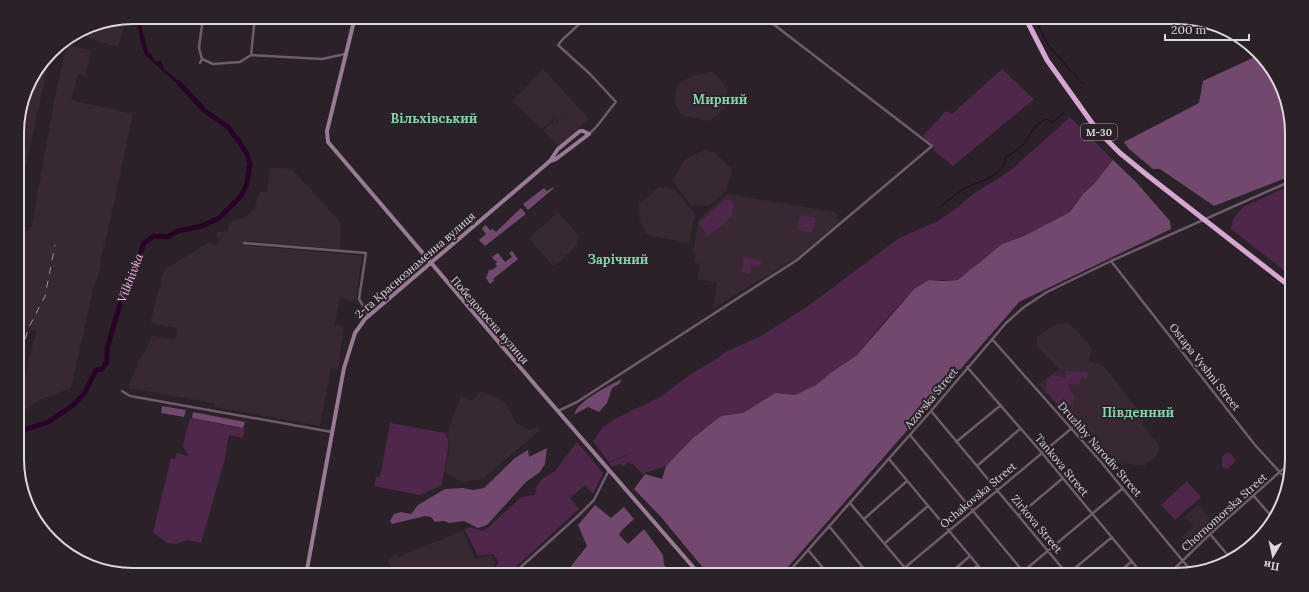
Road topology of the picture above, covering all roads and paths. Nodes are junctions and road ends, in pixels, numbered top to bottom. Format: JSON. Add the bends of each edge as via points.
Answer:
{"nodes":[{"id":1,"x":202,"y":24,"type":"edge"},
{"id":2,"x":254,"y":24,"type":"edge"},
{"id":3,"x":353,"y":24,"type":"edge"},
{"id":4,"x":580,"y":24,"type":"edge"},
{"id":5,"x":773,"y":24,"type":"edge"},
{"id":6,"x":1029,"y":24,"type":"edge"},
{"id":7,"x":345,"y":54,"type":"junction"},
{"id":8,"x":251,"y":55,"type":"junction"},
{"id":9,"x":202,"y":59,"type":"junction"},
{"id":10,"x":200,"y":63,"type":"dead end"},
{"id":11,"x":589,"y":134,"type":"junction"},
{"id":12,"x":550,"y":161,"type":"junction"},
{"id":13,"x":1285,"y":184,"type":"edge"},
{"id":14,"x":1204,"y":219,"type":"junction"},
{"id":15,"x":244,"y":243,"type":"dead end"},
{"id":16,"x":1111,"y":261,"type":"junction"},
{"id":17,"x":430,"y":263,"type":"junction"},
{"id":18,"x":1285,"y":283,"type":"edge"},
{"id":19,"x":369,"y":316,"type":"junction"},
{"id":20,"x":992,"y":339,"type":"junction"},
{"id":21,"x":967,"y":367,"type":"junction"},
{"id":22,"x":122,"y":391,"type":"dead end"},
{"id":23,"x":1001,"y":406,"type":"junction"},
{"id":24,"x":558,"y":411,"type":"junction"},
{"id":25,"x":931,"y":411,"type":"junction"},
{"id":26,"x":1072,"y":428,"type":"junction"},
{"id":27,"x":1020,"y":429,"type":"junction"},
{"id":28,"x":332,"y":432,"type":"junction"},
{"id":29,"x":910,"y":435,"type":"junction"},
{"id":30,"x":956,"y":442,"type":"junction"},
{"id":31,"x":1042,"y":453,"type":"junction"},
{"id":32,"x":889,"y":459,"type":"junction"},
{"id":33,"x":977,"y":466,"type":"junction"},
{"id":34,"x":1285,"y":468,"type":"edge"},
{"id":35,"x":609,"y":470,"type":"junction"},
{"id":36,"x":1280,"y":472,"type":"junction"},
{"id":37,"x":1284,"y":476,"type":"edge"},
{"id":38,"x":1063,"y":478,"type":"junction"},
{"id":39,"x":907,"y":481,"type":"junction"},
{"id":40,"x":1123,"y":488,"type":"junction"},
{"id":41,"x":997,"y":489,"type":"junction"},
{"id":42,"x":1253,"y":496,"type":"junction"},
{"id":43,"x":850,"y":503,"type":"junction"},
{"id":44,"x":928,"y":506,"type":"junction"},
{"id":45,"x":973,"y":510,"type":"junction"},
{"id":46,"x":1093,"y":514,"type":"junction"},
{"id":47,"x":1019,"y":515,"type":"junction"},
{"id":48,"x":1270,"y":515,"type":"edge"},
{"id":49,"x":864,"y":519,"type":"junction"},
{"id":50,"x":829,"y":526,"type":"junction"},
{"id":51,"x":948,"y":531,"type":"junction"},
{"id":52,"x":1210,"y":534,"type":"junction"},
{"id":53,"x":1112,"y":537,"type":"junction"},
{"id":54,"x":885,"y":543,"type":"junction"},
{"id":55,"x":808,"y":550,"type":"junction"},
{"id":56,"x":1048,"y":550,"type":"junction"},
{"id":57,"x":1228,"y":555,"type":"edge"},
{"id":58,"x":970,"y":556,"type":"junction"},
{"id":59,"x":1132,"y":561,"type":"junction"},
{"id":60,"x":1182,"y":561,"type":"junction"},
{"id":61,"x":978,"y":565,"type":"junction"},
{"id":62,"x":904,"y":567,"type":"joint"},
{"id":63,"x":1188,"y":567,"type":"edge"},
{"id":64,"x":307,"y":568,"type":"edge"},
{"id":65,"x":520,"y":568,"type":"edge"},
{"id":66,"x":694,"y":568,"type":"edge"},
{"id":67,"x":792,"y":568,"type":"edge"},
{"id":68,"x":823,"y":568,"type":"edge"},
{"id":69,"x":863,"y":568,"type":"edge"},
{"id":70,"x":956,"y":568,"type":"edge"},
{"id":71,"x":975,"y":568,"type":"edge"},
{"id":72,"x":980,"y":568,"type":"edge"},
{"id":73,"x":1021,"y":568,"type":"edge"},
{"id":74,"x":1027,"y":568,"type":"edge"},
{"id":75,"x":1063,"y":568,"type":"edge"},
{"id":76,"x":1075,"y":568,"type":"edge"},
{"id":77,"x":1124,"y":568,"type":"edge"},
{"id":78,"x":1138,"y":568,"type":"edge"},
{"id":79,"x":1175,"y":568,"type":"edge"}],
"edges":[{"from":1,"to":9,"type":"street","via":[[199,48]]},
{"from":2,"to":8,"type":"street"},
{"from":3,"to":7,"type":"street","name":"Победоносна вулиця"},
{"from":4,"to":11,"type":"street","via":[[558,45],[616,102],[597,128]]},
{"from":5,"to":24,"type":"street","via":[[932,146],[786,268],[577,402]]},
{"from":6,"to":14,"type":"highway","number":"М-30","via":[[1047,60],[1097,130],[1120,153]]},
{"from":7,"to":8,"type":"street","via":[[322,59]]},
{"from":7,"to":17,"type":"street","name":"Победоносна вулиця","via":[[327,131],[328,142]]},
{"from":8,"to":9,"type":"street","via":[[240,62],[213,64]]},
{"from":9,"to":10,"type":"street"},
{"from":11,"to":12,"type":"street","name":"2-га Краснознаменна вулиця"},
{"from":11,"to":12,"type":"street","name":"2-га Краснознаменна вулиця","via":[[580,131],[558,148]]},
{"from":12,"to":17,"type":"street","name":"2-га Краснознаменна вулиця"},
{"from":13,"to":14,"type":"street","name":"Azovska Street"},
{"from":14,"to":16,"type":"street","name":"Azovska Street"},
{"from":14,"to":18,"type":"highway","number":"М-30"},
{"from":15,"to":19,"type":"street","via":[[366,253],[359,299]]},
{"from":16,"to":20,"type":"street","name":"Azovska Street","via":[[1024,306]]},
{"from":16,"to":36,"type":"street","name":"Ostapa Vyshni Street","via":[[1255,444]]},
{"from":17,"to":19,"type":"street","name":"2-га Краснознаменна вулиця"},
{"from":17,"to":24,"type":"street","name":"Победоносна вулиця"},
{"from":19,"to":28,"type":"street","name":"2-га Краснознаменна вулиця","via":[[355,333],[346,356]]},
{"from":20,"to":21,"type":"street","name":"Azovska Street"},
{"from":20,"to":26,"type":"street","name":"Druzhby Narodiv Street"},
{"from":21,"to":23,"type":"street","name":"Tankova Street"},
{"from":21,"to":25,"type":"street","name":"Azovska Street"},
{"from":22,"to":28,"type":"street","via":[[130,396]]},
{"from":23,"to":27,"type":"street","name":"Tankova Street"},
{"from":23,"to":30,"type":"street"},
{"from":24,"to":35,"type":"street","name":"Победоносна вулиця"},
{"from":25,"to":29,"type":"street","name":"Azovska Street"},
{"from":25,"to":30,"type":"street","name":"Zirkova Street"},
{"from":26,"to":31,"type":"street","name":"Ochakovska Street"},
{"from":26,"to":40,"type":"street","name":"Druzhby Narodiv Street"},
{"from":27,"to":31,"type":"street","name":"Tankova Street"},
{"from":27,"to":33,"type":"street"},
{"from":28,"to":64,"type":"street","name":"2-га Краснознаменна вулиця"},
{"from":29,"to":32,"type":"street","name":"Azovska Street"},
{"from":29,"to":45,"type":"street"},
{"from":30,"to":33,"type":"street","name":"Zirkova Street"},
{"from":31,"to":38,"type":"street","name":"Tankova Street"},
{"from":31,"to":41,"type":"street","name":"Ochakovska Street"},
{"from":32,"to":39,"type":"street"},
{"from":32,"to":43,"type":"street","name":"Azovska Street"},
{"from":33,"to":41,"type":"street","name":"Zirkova Street"},
{"from":34,"to":36,"type":"street","name":"Chornomorska Street"},
{"from":35,"to":65,"type":"street","via":[[594,500]]},
{"from":35,"to":66,"type":"street","name":"Победоносна вулиця"},
{"from":36,"to":37,"type":"street","name":"Ostapa Vyshni Street"},
{"from":36,"to":42,"type":"street","name":"Chornomorska Street"},
{"from":38,"to":46,"type":"street","name":"Tankova Street"},
{"from":38,"to":47,"type":"street"},
{"from":39,"to":44,"type":"street"},
{"from":39,"to":49,"type":"street"},
{"from":40,"to":46,"type":"street"},
{"from":40,"to":60,"type":"street","name":"Druzhby Narodiv Street"},
{"from":41,"to":45,"type":"street","name":"Ochakovska Street"},
{"from":41,"to":47,"type":"street","name":"Zirkova Street"},
{"from":42,"to":48,"type":"street"},
{"from":42,"to":52,"type":"street","name":"Chornomorska Street"},
{"from":43,"to":49,"type":"street"},
{"from":43,"to":50,"type":"street","name":"Azovska Street"},
{"from":44,"to":51,"type":"street"},
{"from":44,"to":54,"type":"street"},
{"from":45,"to":51,"type":"street","name":"Ochakovska Street"},
{"from":45,"to":73,"type":"street"},
{"from":46,"to":53,"type":"street","name":"Tankova Street"},
{"from":46,"to":56,"type":"street"},
{"from":47,"to":56,"type":"street","name":"Zirkova Street"},
{"from":49,"to":54,"type":"street"},
{"from":50,"to":55,"type":"street","name":"Azovska Street"},
{"from":50,"to":69,"type":"street"},
{"from":51,"to":58,"type":"street"},
{"from":51,"to":62,"type":"street","name":"Ochakovska Street"},
{"from":52,"to":57,"type":"street"},
{"from":52,"to":60,"type":"street","name":"Chornomorska Street"},
{"from":53,"to":59,"type":"street","name":"Tankova Street"},
{"from":53,"to":76,"type":"street"},
{"from":54,"to":62,"type":"street"},
{"from":55,"to":67,"type":"street","name":"Azovska Street"},
{"from":55,"to":68,"type":"street"},
{"from":56,"to":74,"type":"street"},
{"from":56,"to":75,"type":"street","name":"Zirkova Street"},
{"from":58,"to":61,"type":"street"},
{"from":58,"to":70,"type":"street"},
{"from":59,"to":77,"type":"street"},
{"from":59,"to":78,"type":"street","name":"Tankova Street"},
{"from":60,"to":63,"type":"street","name":"Druzhby Narodiv Street"},
{"from":60,"to":79,"type":"street","name":"Chornomorska Street"},
{"from":61,"to":71,"type":"street"},
{"from":61,"to":72,"type":"street"}]}
